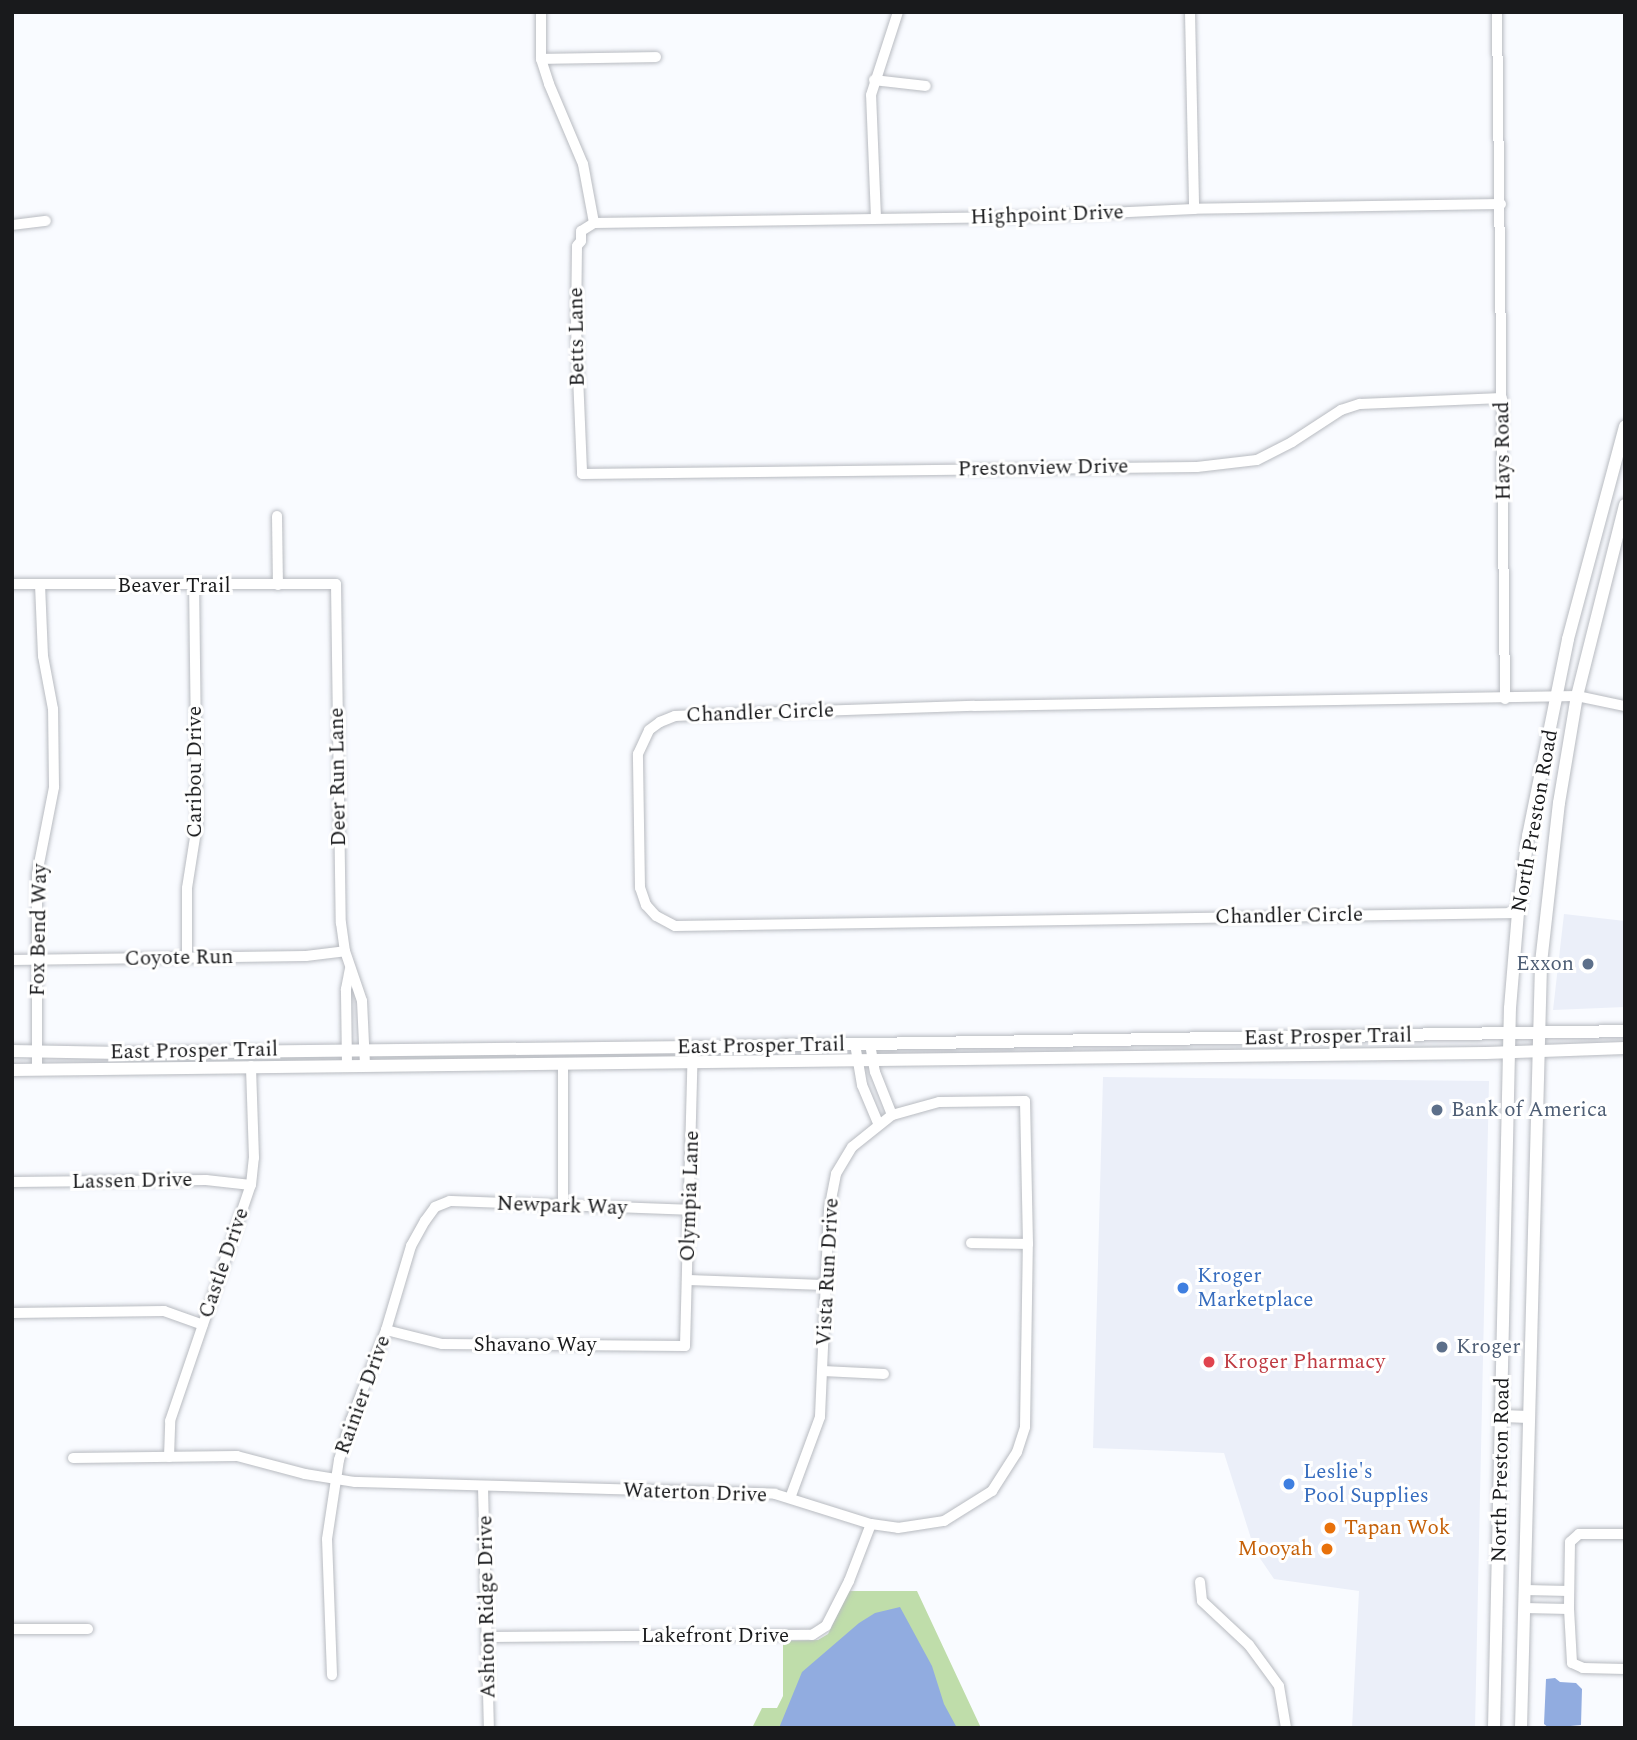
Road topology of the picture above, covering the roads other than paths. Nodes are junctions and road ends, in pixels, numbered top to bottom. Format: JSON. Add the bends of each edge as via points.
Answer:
{"nodes":[{"id":1,"x":541,"y":12,"type":"edge"},
{"id":2,"x":898,"y":12,"type":"edge"},
{"id":3,"x":1190,"y":12,"type":"edge"},
{"id":4,"x":1497,"y":12,"type":"edge"},
{"id":5,"x":656,"y":57,"type":"dead end"},
{"id":6,"x":541,"y":59,"type":"junction"},
{"id":7,"x":874,"y":80,"type":"junction"},
{"id":8,"x":926,"y":86,"type":"dead end"},
{"id":9,"x":1501,"y":204,"type":"junction"},
{"id":10,"x":1194,"y":209,"type":"junction"},
{"id":11,"x":876,"y":218,"type":"junction"},
{"id":12,"x":46,"y":221,"type":"dead end"},
{"id":13,"x":594,"y":223,"type":"junction"},
{"id":14,"x":12,"y":225,"type":"edge"},
{"id":15,"x":1502,"y":398,"type":"junction"},
{"id":16,"x":1625,"y":427,"type":"edge"},
{"id":17,"x":580,"y":459,"type":"joint"},
{"id":18,"x":1624,"y":507,"type":"edge"},
{"id":19,"x":277,"y":516,"type":"dead end"},
{"id":20,"x":12,"y":584,"type":"edge"},
{"id":21,"x":40,"y":584,"type":"junction"},
{"id":22,"x":336,"y":584,"type":"joint"},
{"id":23,"x":278,"y":585,"type":"junction"},
{"id":24,"x":194,"y":586,"type":"junction"},
{"id":25,"x":1577,"y":696,"type":"junction"},
{"id":26,"x":1556,"y":698,"type":"junction"},
{"id":27,"x":1505,"y":699,"type":"junction"},
{"id":28,"x":1625,"y":706,"type":"edge"},
{"id":29,"x":1518,"y":913,"type":"junction"},
{"id":30,"x":345,"y":951,"type":"junction"},
{"id":31,"x":187,"y":958,"type":"junction"},
{"id":32,"x":12,"y":960,"type":"edge"},
{"id":33,"x":36,"y":960,"type":"junction"},
{"id":34,"x":350,"y":969,"type":"junction"},
{"id":35,"x":1625,"y":1031,"type":"edge"},
{"id":36,"x":1537,"y":1033,"type":"junction"},
{"id":37,"x":1511,"y":1034,"type":"junction"},
{"id":38,"x":1267,"y":1037,"type":"junction"},
{"id":39,"x":855,"y":1044,"type":"junction"},
{"id":40,"x":870,"y":1044,"type":"junction"},
{"id":41,"x":693,"y":1047,"type":"junction"},
{"id":42,"x":1625,"y":1048,"type":"edge"},
{"id":43,"x":346,"y":1049,"type":"junction"},
{"id":44,"x":365,"y":1049,"type":"junction"},
{"id":45,"x":37,"y":1050,"type":"junction"},
{"id":46,"x":12,"y":1051,"type":"edge"},
{"id":47,"x":1537,"y":1051,"type":"junction"},
{"id":48,"x":1511,"y":1052,"type":"junction"},
{"id":49,"x":1266,"y":1055,"type":"junction"},
{"id":50,"x":858,"y":1060,"type":"junction"},
{"id":51,"x":873,"y":1060,"type":"junction"},
{"id":52,"x":693,"y":1062,"type":"junction"},
{"id":53,"x":563,"y":1063,"type":"junction"},
{"id":54,"x":365,"y":1064,"type":"junction"},
{"id":55,"x":347,"y":1065,"type":"junction"},
{"id":56,"x":251,"y":1066,"type":"junction"},
{"id":57,"x":12,"y":1070,"type":"edge"},
{"id":58,"x":37,"y":1070,"type":"junction"},
{"id":59,"x":1025,"y":1101,"type":"joint"},
{"id":60,"x":892,"y":1115,"type":"junction"},
{"id":61,"x":878,"y":1124,"type":"junction"},
{"id":62,"x":12,"y":1182,"type":"edge"},
{"id":63,"x":251,"y":1185,"type":"junction"},
{"id":64,"x":563,"y":1206,"type":"junction"},
{"id":65,"x":435,"y":1208,"type":"joint"},
{"id":66,"x":690,"y":1210,"type":"junction"},
{"id":67,"x":971,"y":1243,"type":"dead end"},
{"id":68,"x":1028,"y":1244,"type":"junction"},
{"id":69,"x":687,"y":1280,"type":"junction"},
{"id":70,"x":825,"y":1285,"type":"junction"},
{"id":71,"x":12,"y":1313,"type":"edge"},
{"id":72,"x":203,"y":1325,"type":"junction"},
{"id":73,"x":386,"y":1330,"type":"junction"},
{"id":74,"x":685,"y":1346,"type":"joint"},
{"id":75,"x":823,"y":1371,"type":"junction"},
{"id":76,"x":884,"y":1374,"type":"dead end"},
{"id":77,"x":1502,"y":1416,"type":"junction"},
{"id":78,"x":1529,"y":1417,"type":"junction"},
{"id":79,"x":169,"y":1457,"type":"junction"},
{"id":80,"x":73,"y":1458,"type":"dead end"},
{"id":81,"x":336,"y":1479,"type":"junction"},
{"id":82,"x":483,"y":1487,"type":"junction"},
{"id":83,"x":790,"y":1498,"type":"junction"},
{"id":84,"x":871,"y":1524,"type":"junction"},
{"id":85,"x":1625,"y":1534,"type":"edge"},
{"id":86,"x":1200,"y":1582,"type":"dead end"},
{"id":87,"x":1525,"y":1590,"type":"junction"},
{"id":88,"x":1569,"y":1591,"type":"junction"},
{"id":89,"x":1524,"y":1608,"type":"junction"},
{"id":90,"x":1569,"y":1609,"type":"junction"},
{"id":91,"x":12,"y":1629,"type":"edge"},
{"id":92,"x":88,"y":1629,"type":"dead end"},
{"id":93,"x":488,"y":1637,"type":"junction"},
{"id":94,"x":1625,"y":1669,"type":"edge"},
{"id":95,"x":331,"y":1675,"type":"dead end"},
{"id":96,"x":489,"y":1728,"type":"edge"},
{"id":97,"x":1286,"y":1728,"type":"edge"},
{"id":98,"x":1494,"y":1728,"type":"edge"},
{"id":99,"x":1521,"y":1728,"type":"edge"}],
"edges":[{"from":1,"to":6,"type":"street"},
{"from":2,"to":7,"type":"street"},
{"from":3,"to":10,"type":"street"},
{"from":4,"to":9,"type":"street","name":"Hays Road"},
{"from":5,"to":6,"type":"street"},
{"from":6,"to":13,"type":"street","via":[[583,164]]},
{"from":7,"to":8,"type":"street"},
{"from":7,"to":11,"type":"street","via":[[870,108]]},
{"from":9,"to":10,"type":"street","name":"Highpoint Drive"},
{"from":9,"to":15,"type":"street","name":"Hays Road"},
{"from":10,"to":11,"type":"street","name":"Highpoint Drive"},
{"from":11,"to":13,"type":"street","name":"Highpoint Drive"},
{"from":12,"to":14,"type":"street"},
{"from":13,"to":17,"type":"street","name":"Betts Lane","via":[[581,231],[577,246]]},
{"from":15,"to":17,"type":"street","name":"Prestonview Drive","via":[[1360,404],[1341,410],[1257,460],[1197,467],[643,475],[582,474]]},
{"from":15,"to":27,"type":"street","name":"Hays Road"},
{"from":16,"to":26,"type":"main road","name":"North Preston Road","via":[[1584,571]]},
{"from":18,"to":25,"type":"main road","name":"North Preston Road"},
{"from":19,"to":23,"type":"street"},
{"from":20,"to":21,"type":"street","name":"Beaver Trail"},
{"from":21,"to":24,"type":"street","name":"Beaver Trail"},
{"from":21,"to":33,"type":"street","name":"Fox Bend Way","via":[[43,656],[53,709],[54,787],[37,874]]},
{"from":22,"to":23,"type":"street","name":"Beaver Trail"},
{"from":22,"to":30,"type":"street","name":"Deer Run Lane"},
{"from":23,"to":24,"type":"street","name":"Beaver Trail"},
{"from":24,"to":31,"type":"street","name":"Caribou Drive","via":[[197,825],[187,888]]},
{"from":25,"to":26,"type":"street","name":"Chandler Circle"},
{"from":25,"to":28,"type":"street","name":"Chandler Circle"},
{"from":25,"to":36,"type":"main road","name":"North Preston Road","via":[[1549,879]]},
{"from":26,"to":27,"type":"street","name":"Chandler Circle"},
{"from":26,"to":29,"type":"main road","name":"North Preston Road","via":[[1528,836]]},
{"from":27,"to":29,"type":"street","name":"Chandler Circle","via":[[974,706],[675,716],[649,730],[638,754],[640,888],[656,916],[675,926],[692,927]]},
{"from":29,"to":37,"type":"main road","name":"North Preston Road"},
{"from":30,"to":31,"type":"street","name":"Coyote Run"},
{"from":30,"to":34,"type":"street","name":"Deer Run Lane"},
{"from":31,"to":33,"type":"street","name":"Coyote Run"},
{"from":32,"to":33,"type":"street","name":"Coyote Run"},
{"from":33,"to":45,"type":"street","name":"Fox Bend Way"},
{"from":34,"to":43,"type":"street","name":"Deer Run Lane"},
{"from":34,"to":44,"type":"street","name":"Deer Run Lane","via":[[362,1001]]},
{"from":35,"to":36,"type":"main road","name":"East Prosper Trail"},
{"from":36,"to":37,"type":"main road","name":"East Prosper Trail"},
{"from":36,"to":47,"type":"main road","name":"North Preston Road"},
{"from":37,"to":38,"type":"main road","name":"East Prosper Trail"},
{"from":37,"to":48,"type":"main road","name":"North Preston Road"},
{"from":38,"to":40,"type":"main road","name":"East Prosper Trail"},
{"from":38,"to":49,"type":"main road"},
{"from":39,"to":40,"type":"main road","name":"East Prosper Trail"},
{"from":39,"to":41,"type":"main road","name":"East Prosper Trail"},
{"from":39,"to":50,"type":"street"},
{"from":40,"to":51,"type":"street"},
{"from":41,"to":44,"type":"main road","name":"East Prosper Trail"},
{"from":41,"to":52,"type":"street","name":"Olympia Lane"},
{"from":42,"to":47,"type":"main road","name":"East Prosper Trail"},
{"from":43,"to":44,"type":"main road","name":"East Prosper Trail"},
{"from":43,"to":45,"type":"main road","name":"East Prosper Trail"},
{"from":43,"to":55,"type":"street","name":"Deer Run Lane"},
{"from":44,"to":54,"type":"street","name":"Deer Run Lane"},
{"from":45,"to":46,"type":"main road","name":"East Prosper Trail"},
{"from":45,"to":58,"type":"street","name":"Fox Bend Way"},
{"from":47,"to":48,"type":"main road","name":"East Prosper Trail"},
{"from":47,"to":78,"type":"main road","name":"North Preston Road"},
{"from":48,"to":49,"type":"main road","name":"East Prosper Trail"},
{"from":48,"to":77,"type":"main road","name":"North Preston Road"},
{"from":49,"to":51,"type":"main road","name":"East Prosper Trail"},
{"from":50,"to":51,"type":"main road","name":"East Prosper Trail"},
{"from":50,"to":52,"type":"main road","name":"East Prosper Trail"},
{"from":50,"to":61,"type":"street","via":[[868,1104]]},
{"from":51,"to":60,"type":"street"},
{"from":52,"to":53,"type":"main road","name":"East Prosper Trail"},
{"from":52,"to":66,"type":"street","name":"Olympia Lane"},
{"from":53,"to":54,"type":"main road","name":"East Prosper Trail"},
{"from":53,"to":64,"type":"street"},
{"from":54,"to":55,"type":"main road","name":"East Prosper Trail"},
{"from":55,"to":56,"type":"main road","name":"East Prosper Trail"},
{"from":56,"to":58,"type":"main road","name":"East Prosper Trail"},
{"from":56,"to":63,"type":"street","name":"Castle Drive"},
{"from":57,"to":58,"type":"main road","name":"East Prosper Trail"},
{"from":59,"to":60,"type":"street","name":"Vista Run Drive","via":[[939,1102]]},
{"from":59,"to":68,"type":"street","name":"Waterton Drive"},
{"from":60,"to":61,"type":"street","name":"Vista Run Drive"},
{"from":61,"to":70,"type":"street","name":"Vista Run Drive","via":[[852,1147],[836,1174]]},
{"from":62,"to":63,"type":"street","name":"Lassen Drive","via":[[206,1180]]},
{"from":63,"to":72,"type":"street","name":"Castle Drive"},
{"from":64,"to":65,"type":"street","name":"Newpark Way","via":[[450,1201]]},
{"from":64,"to":66,"type":"street","name":"Newpark Way"},
{"from":65,"to":73,"type":"street","name":"Rainier Drive","via":[[411,1246]]},
{"from":66,"to":69,"type":"street","name":"Olympia Lane"},
{"from":67,"to":68,"type":"street"},
{"from":68,"to":84,"type":"street","name":"Waterton Drive","via":[[1025,1427],[1017,1452],[992,1491],[944,1521],[898,1528]]},
{"from":69,"to":70,"type":"street"},
{"from":69,"to":74,"type":"street","name":"Olympia Lane"},
{"from":70,"to":75,"type":"street","name":"Vista Run Drive"},
{"from":71,"to":72,"type":"street","via":[[164,1311]]},
{"from":72,"to":79,"type":"street","name":"Castle Drive","via":[[170,1421]]},
{"from":73,"to":74,"type":"street","name":"Shavano Way","via":[[442,1344]]},
{"from":73,"to":81,"type":"street","name":"Rainier Drive","via":[[351,1420]]},
{"from":75,"to":76,"type":"street"},
{"from":75,"to":83,"type":"street","name":"Vista Run Drive","via":[[820,1417]]},
{"from":77,"to":78,"type":"main road"},
{"from":77,"to":98,"type":"main road","name":"North Preston Road"},
{"from":78,"to":87,"type":"main road","name":"North Preston Road"},
{"from":79,"to":80,"type":"street","name":"Waterton Drive"},
{"from":79,"to":81,"type":"street","name":"Waterton Drive","via":[[236,1456]]},
{"from":81,"to":82,"type":"street","name":"Waterton Drive"},
{"from":81,"to":95,"type":"street","name":"Rainier Drive","via":[[327,1539]]},
{"from":82,"to":83,"type":"street","name":"Waterton Drive"},
{"from":82,"to":93,"type":"street","name":"Ashton Ridge Drive"},
{"from":83,"to":84,"type":"street","name":"Waterton Drive"},
{"from":84,"to":93,"type":"street","name":"Lakefront Drive","via":[[826,1626],[812,1635]]},
{"from":85,"to":88,"type":"street","via":[[1574,1537],[1569,1549]]},
{"from":86,"to":97,"type":"street","via":[[1202,1601],[1249,1645],[1279,1686]]},
{"from":87,"to":88,"type":"street"},
{"from":87,"to":89,"type":"main road","name":"North Preston Road"},
{"from":88,"to":90,"type":"street"},
{"from":89,"to":90,"type":"street"},
{"from":89,"to":99,"type":"main road","name":"North Preston Road"},
{"from":90,"to":94,"type":"street","via":[[1573,1663],[1583,1668]]},
{"from":91,"to":92,"type":"street"},
{"from":93,"to":96,"type":"street","name":"Ashton Ridge Drive"}]}
